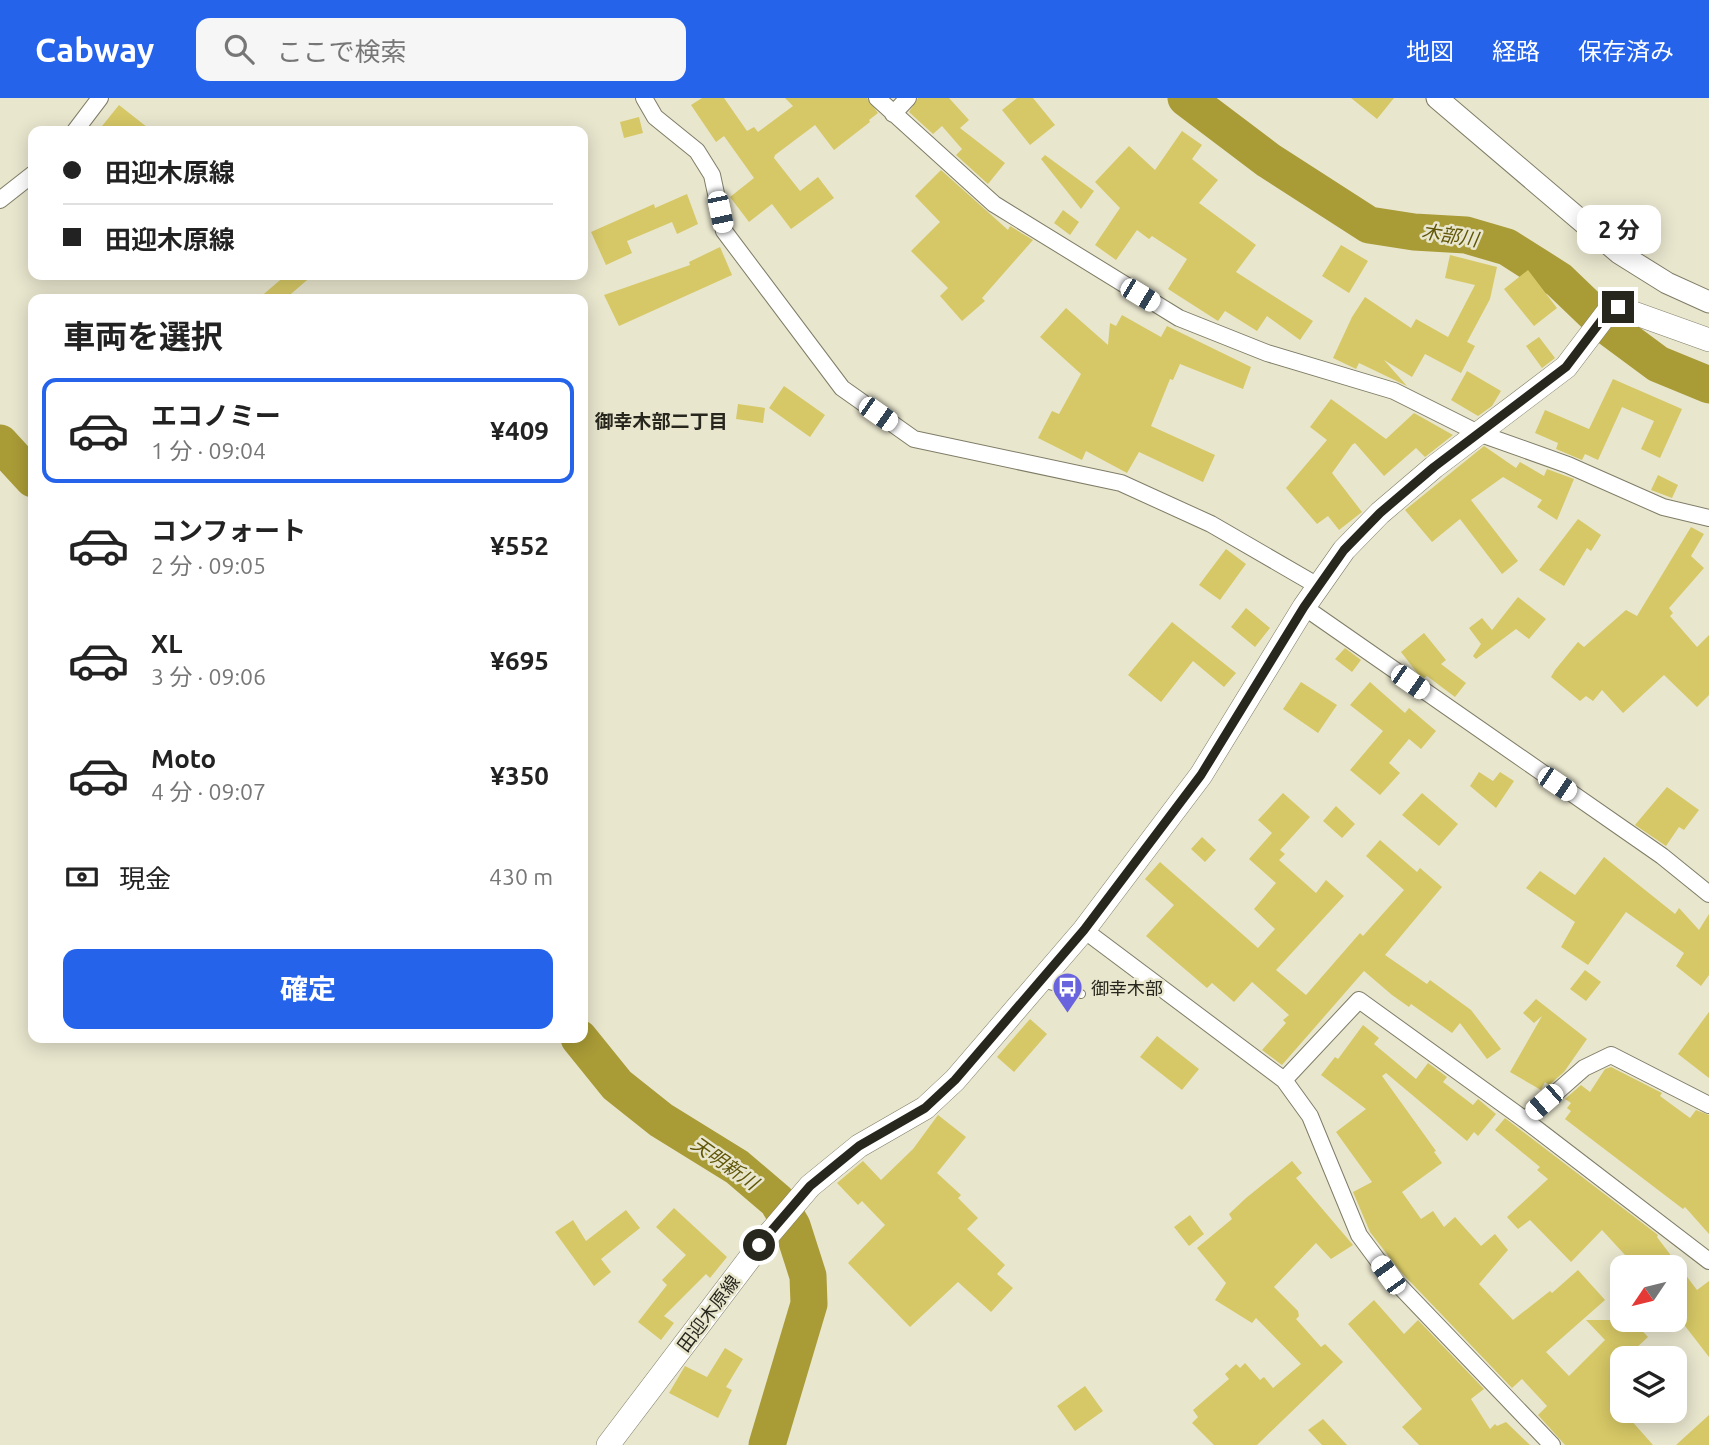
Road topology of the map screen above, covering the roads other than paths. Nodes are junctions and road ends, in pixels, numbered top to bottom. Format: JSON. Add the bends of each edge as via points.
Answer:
{"nodes":[{"id":1,"x":100,"y":98,"type":"edge"},
{"id":2,"x":644,"y":98,"type":"edge"},
{"id":3,"x":877,"y":98,"type":"edge"},
{"id":4,"x":908,"y":98,"type":"edge"},
{"id":5,"x":1437,"y":98,"type":"edge"},
{"id":6,"x":893,"y":114,"type":"junction"},
{"id":7,"x":79,"y":126,"type":"edge"},
{"id":8,"x":28,"y":178,"type":"edge"},
{"id":9,"x":0,"y":200,"type":"edge"},
{"id":10,"x":1709,"y":302,"type":"edge"},
{"id":11,"x":1709,"y":340,"type":"edge"},
{"id":12,"x":1478,"y":433,"type":"junction"},
{"id":13,"x":1709,"y":518,"type":"edge"},
{"id":14,"x":1318,"y":586,"type":"junction"},
{"id":15,"x":1304,"y":607,"type":"junction"},
{"id":16,"x":1709,"y":894,"type":"edge"},
{"id":17,"x":1084,"y":930,"type":"junction"},
{"id":18,"x":1039,"y":982,"type":"junction"},
{"id":19,"x":1081,"y":994,"type":"dead end"},
{"id":20,"x":1284,"y":1080,"type":"junction"},
{"id":21,"x":1709,"y":1105,"type":"edge"},
{"id":22,"x":1525,"y":1120,"type":"junction"},
{"id":23,"x":1709,"y":1261,"type":"edge"},
{"id":24,"x":608,"y":1445,"type":"edge"},
{"id":25,"x":1552,"y":1445,"type":"edge"}],
"edges":[{"from":1,"to":7,"type":"street"},
{"from":2,"to":14,"type":"street","via":[[655,117],[697,151],[712,175],[724,231],[842,388],[914,439],[1121,483],[1211,524]]},
{"from":3,"to":6,"type":"street"},
{"from":4,"to":6,"type":"street"},
{"from":5,"to":10,"type":"street","via":[[1619,253]]},
{"from":6,"to":12,"type":"street","via":[[994,204],[1179,318],[1267,354],[1394,391]]},
{"from":8,"to":9,"type":"street"},
{"from":11,"to":12,"type":"main road","name":"田迎木原線","via":[[1618,307],[1607,313],[1566,367]]},
{"from":12,"to":13,"type":"street","via":[[1568,465],[1662,507]]},
{"from":12,"to":14,"type":"main road","name":"田迎木原線","via":[[1380,513]]},
{"from":14,"to":15,"type":"main road","name":"田迎木原線"},
{"from":15,"to":16,"type":"street","via":[[1662,856]]},
{"from":15,"to":17,"type":"main road","name":"田迎木原線","via":[[1201,775]]},
{"from":17,"to":18,"type":"main road","name":"田迎木原線"},
{"from":17,"to":20,"type":"street"},
{"from":18,"to":19,"type":"lane"},
{"from":18,"to":24,"type":"main road","name":"田迎木原線","via":[[925,1108],[859,1146],[798,1200]]},
{"from":20,"to":22,"type":"street","via":[[1359,1000]]},
{"from":20,"to":25,"type":"street","via":[[1310,1116],[1359,1234],[1381,1265]]},
{"from":21,"to":22,"type":"street","via":[[1611,1055],[1584,1068]]},
{"from":22,"to":23,"type":"street"}]}
